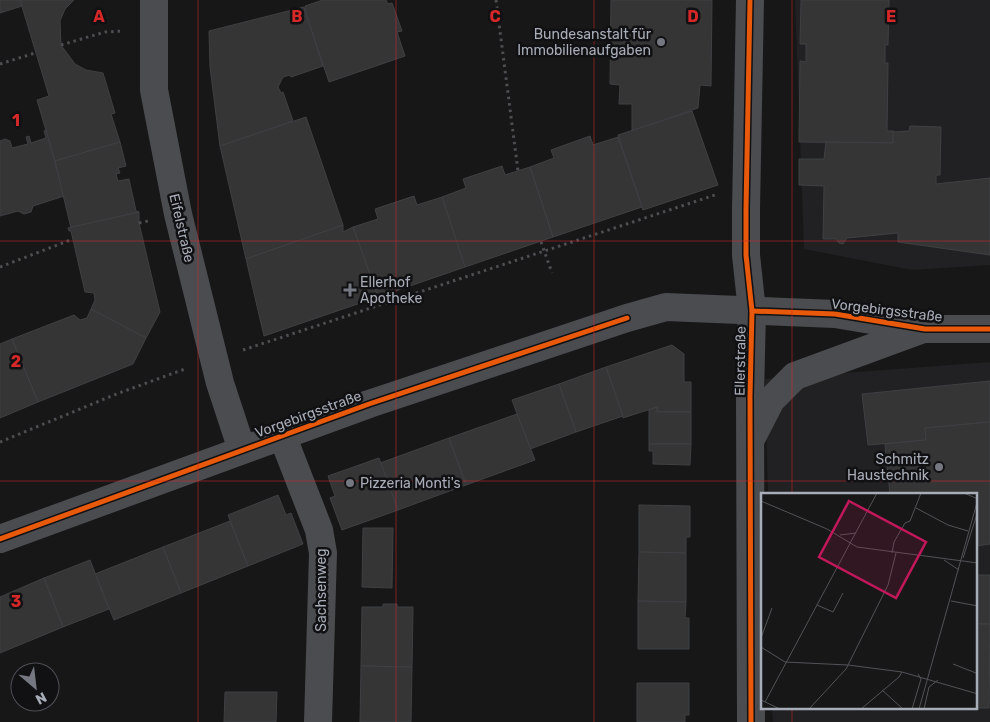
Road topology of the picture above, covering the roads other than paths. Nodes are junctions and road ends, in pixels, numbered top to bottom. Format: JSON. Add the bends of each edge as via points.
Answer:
{"nodes":[{"id":1,"x":154,"y":0,"type":"edge"},
{"id":2,"x":750,"y":0,"type":"edge"},
{"id":3,"x":752,"y":311,"type":"junction"},
{"id":4,"x":990,"y":328,"type":"edge"},
{"id":5,"x":925,"y":329,"type":"junction"},
{"id":6,"x":282,"y":435,"type":"junction"},
{"id":7,"x":750,"y":441,"type":"junction"},
{"id":8,"x":242,"y":450,"type":"junction"},
{"id":9,"x":0,"y":539,"type":"edge"},
{"id":10,"x":318,"y":722,"type":"edge"},
{"id":11,"x":751,"y":722,"type":"edge"}],
"edges":[{"from":1,"to":8,"type":"street","name":"Eifelstraße","via":[[154,90],[178,214],[214,360]]},
{"from":2,"to":3,"type":"street","name":"Ellerstraße","via":[[746,256]]},
{"from":3,"to":5,"type":"street","name":"Vorgebirgsstraße","via":[[835,314]]},
{"from":3,"to":6,"type":"street","name":"Vorgebirgsstraße","via":[[666,307],[469,370]]},
{"from":3,"to":7,"type":"street","name":"Ellerstraße"},
{"from":4,"to":5,"type":"street","name":"Vorgebirgsstraße"},
{"from":5,"to":7,"type":"street","via":[[795,376],[771,400]]},
{"from":6,"to":8,"type":"street","name":"Vorgebirgsstraße"},
{"from":6,"to":10,"type":"street","name":"Sachsenweg","via":[[319,530],[322,553]]},
{"from":7,"to":11,"type":"street","name":"Ellerstraße"},
{"from":8,"to":9,"type":"street","name":"Vorgebirgsstraße"}]}
